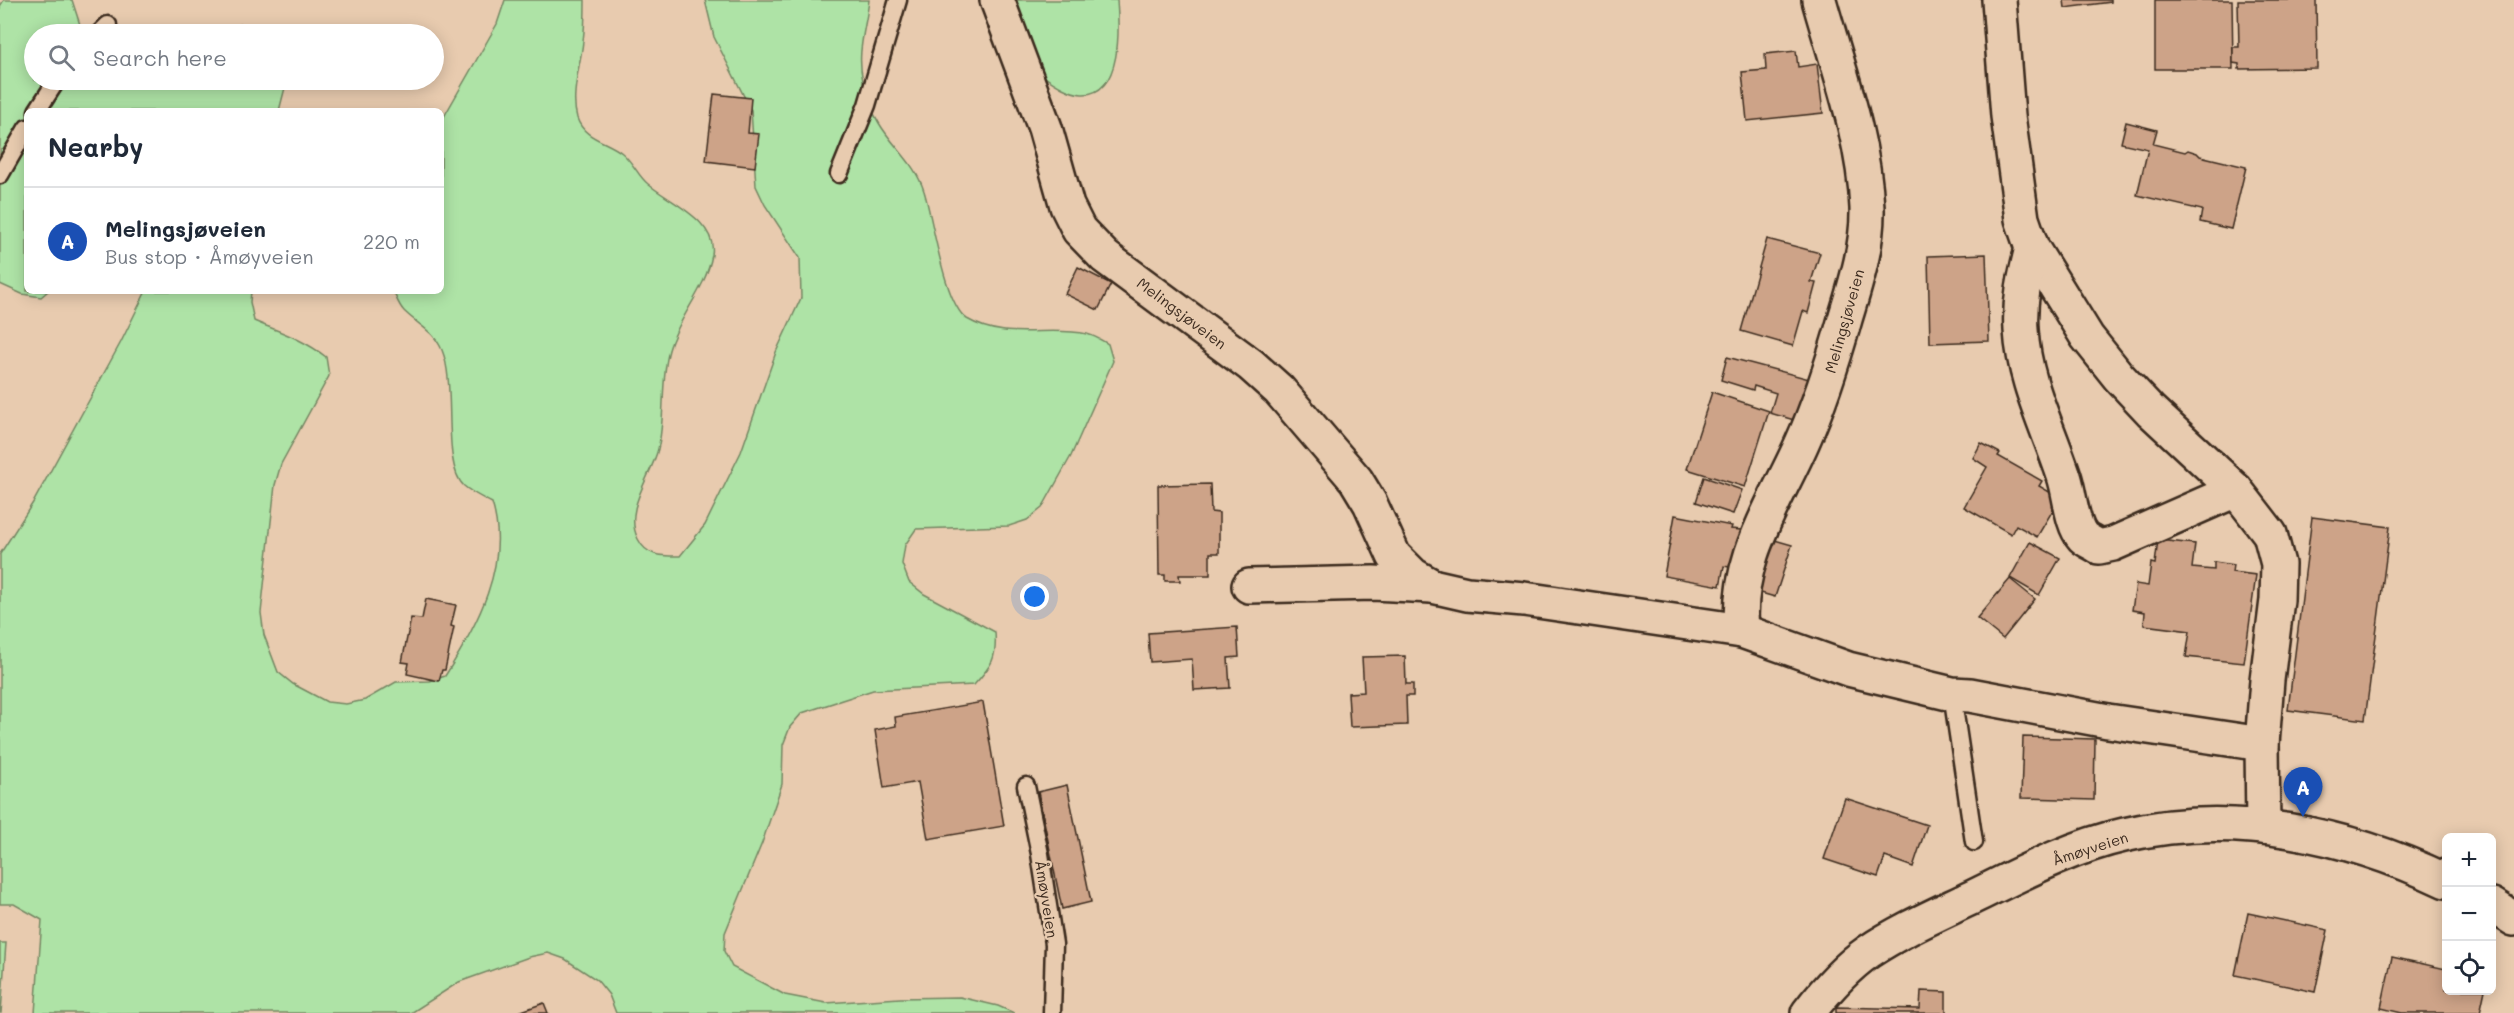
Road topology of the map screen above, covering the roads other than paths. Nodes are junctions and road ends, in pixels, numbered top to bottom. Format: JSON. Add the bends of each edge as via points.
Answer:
{"nodes":[{"id":1,"x":898,"y":0,"type":"edge"},
{"id":2,"x":997,"y":0,"type":"edge"},
{"id":3,"x":1819,"y":0,"type":"edge"},
{"id":4,"x":1999,"y":0,"type":"edge"},
{"id":5,"x":51,"y":90,"type":"edge"},
{"id":6,"x":39,"y":108,"type":"edge"},
{"id":7,"x":24,"y":133,"type":"edge"},
{"id":8,"x":839,"y":174,"type":"dead end"},
{"id":9,"x":0,"y":176,"type":"edge"},
{"id":10,"x":2032,"y":248,"type":"junction"},
{"id":11,"x":2236,"y":490,"type":"junction"},
{"id":12,"x":1249,"y":586,"type":"dead end"},
{"id":13,"x":1432,"y":586,"type":"junction"},
{"id":14,"x":1742,"y":631,"type":"junction"},
{"id":15,"x":1952,"y":694,"type":"junction"},
{"id":16,"x":2262,"y":744,"type":"junction"},
{"id":17,"x":1026,"y":786,"type":"dead end"},
{"id":18,"x":2263,"y":827,"type":"junction"},
{"id":19,"x":1974,"y":842,"type":"dead end"},
{"id":20,"x":2442,"y":879,"type":"edge"},
{"id":21,"x":2496,"y":908,"type":"edge"},
{"id":22,"x":2514,"y":919,"type":"edge"},
{"id":23,"x":1052,"y":1013,"type":"edge"},
{"id":24,"x":1808,"y":1013,"type":"edge"}],
"edges":[{"from":1,"to":8,"type":"lane","via":[[867,105]]},
{"from":2,"to":13,"type":"street","name":"Melingsjøveien","via":[[1045,128],[1067,206],[1079,230],[1105,257],[1251,364],[1279,390],[1356,480],[1394,556],[1413,575]]},
{"from":3,"to":14,"type":"street","name":"Melingsjøveien","via":[[1856,131],[1865,180],[1865,235],[1857,279],[1824,390],[1802,445],[1753,544],[1746,569]]},
{"from":4,"to":10,"type":"street","via":[[2011,139],[2022,219]]},
{"from":5,"to":6,"type":"lane"},
{"from":7,"to":9,"type":"lane"},
{"from":10,"to":11,"type":"street","via":[[2087,337],[2119,378]]},
{"from":10,"to":11,"type":"street","via":[[2021,291],[2025,362],[2083,537],[2099,547],[2113,544]]},
{"from":11,"to":16,"type":"street","via":[[2270,534],[2278,564]]},
{"from":12,"to":13,"type":"street","name":"Melingsjøveien"},
{"from":13,"to":14,"type":"street","name":"Melingsjøveien"},
{"from":14,"to":15,"type":"street","name":"Melingsjøveien","via":[[1848,669]]},
{"from":15,"to":16,"type":"street","name":"Melingsjøveien"},
{"from":15,"to":19,"type":"lane"},
{"from":16,"to":18,"type":"street"},
{"from":17,"to":23,"type":"lane","name":"Åmøyveien","via":[[1054,944]]},
{"from":18,"to":20,"type":"street","name":"Åmøyveien","via":[[2340,840]]},
{"from":18,"to":24,"type":"street","name":"Åmøyveien","via":[[2168,828],[2124,834],[2082,847],[1902,932],[1867,953]]},
{"from":21,"to":22,"type":"street"}]}
